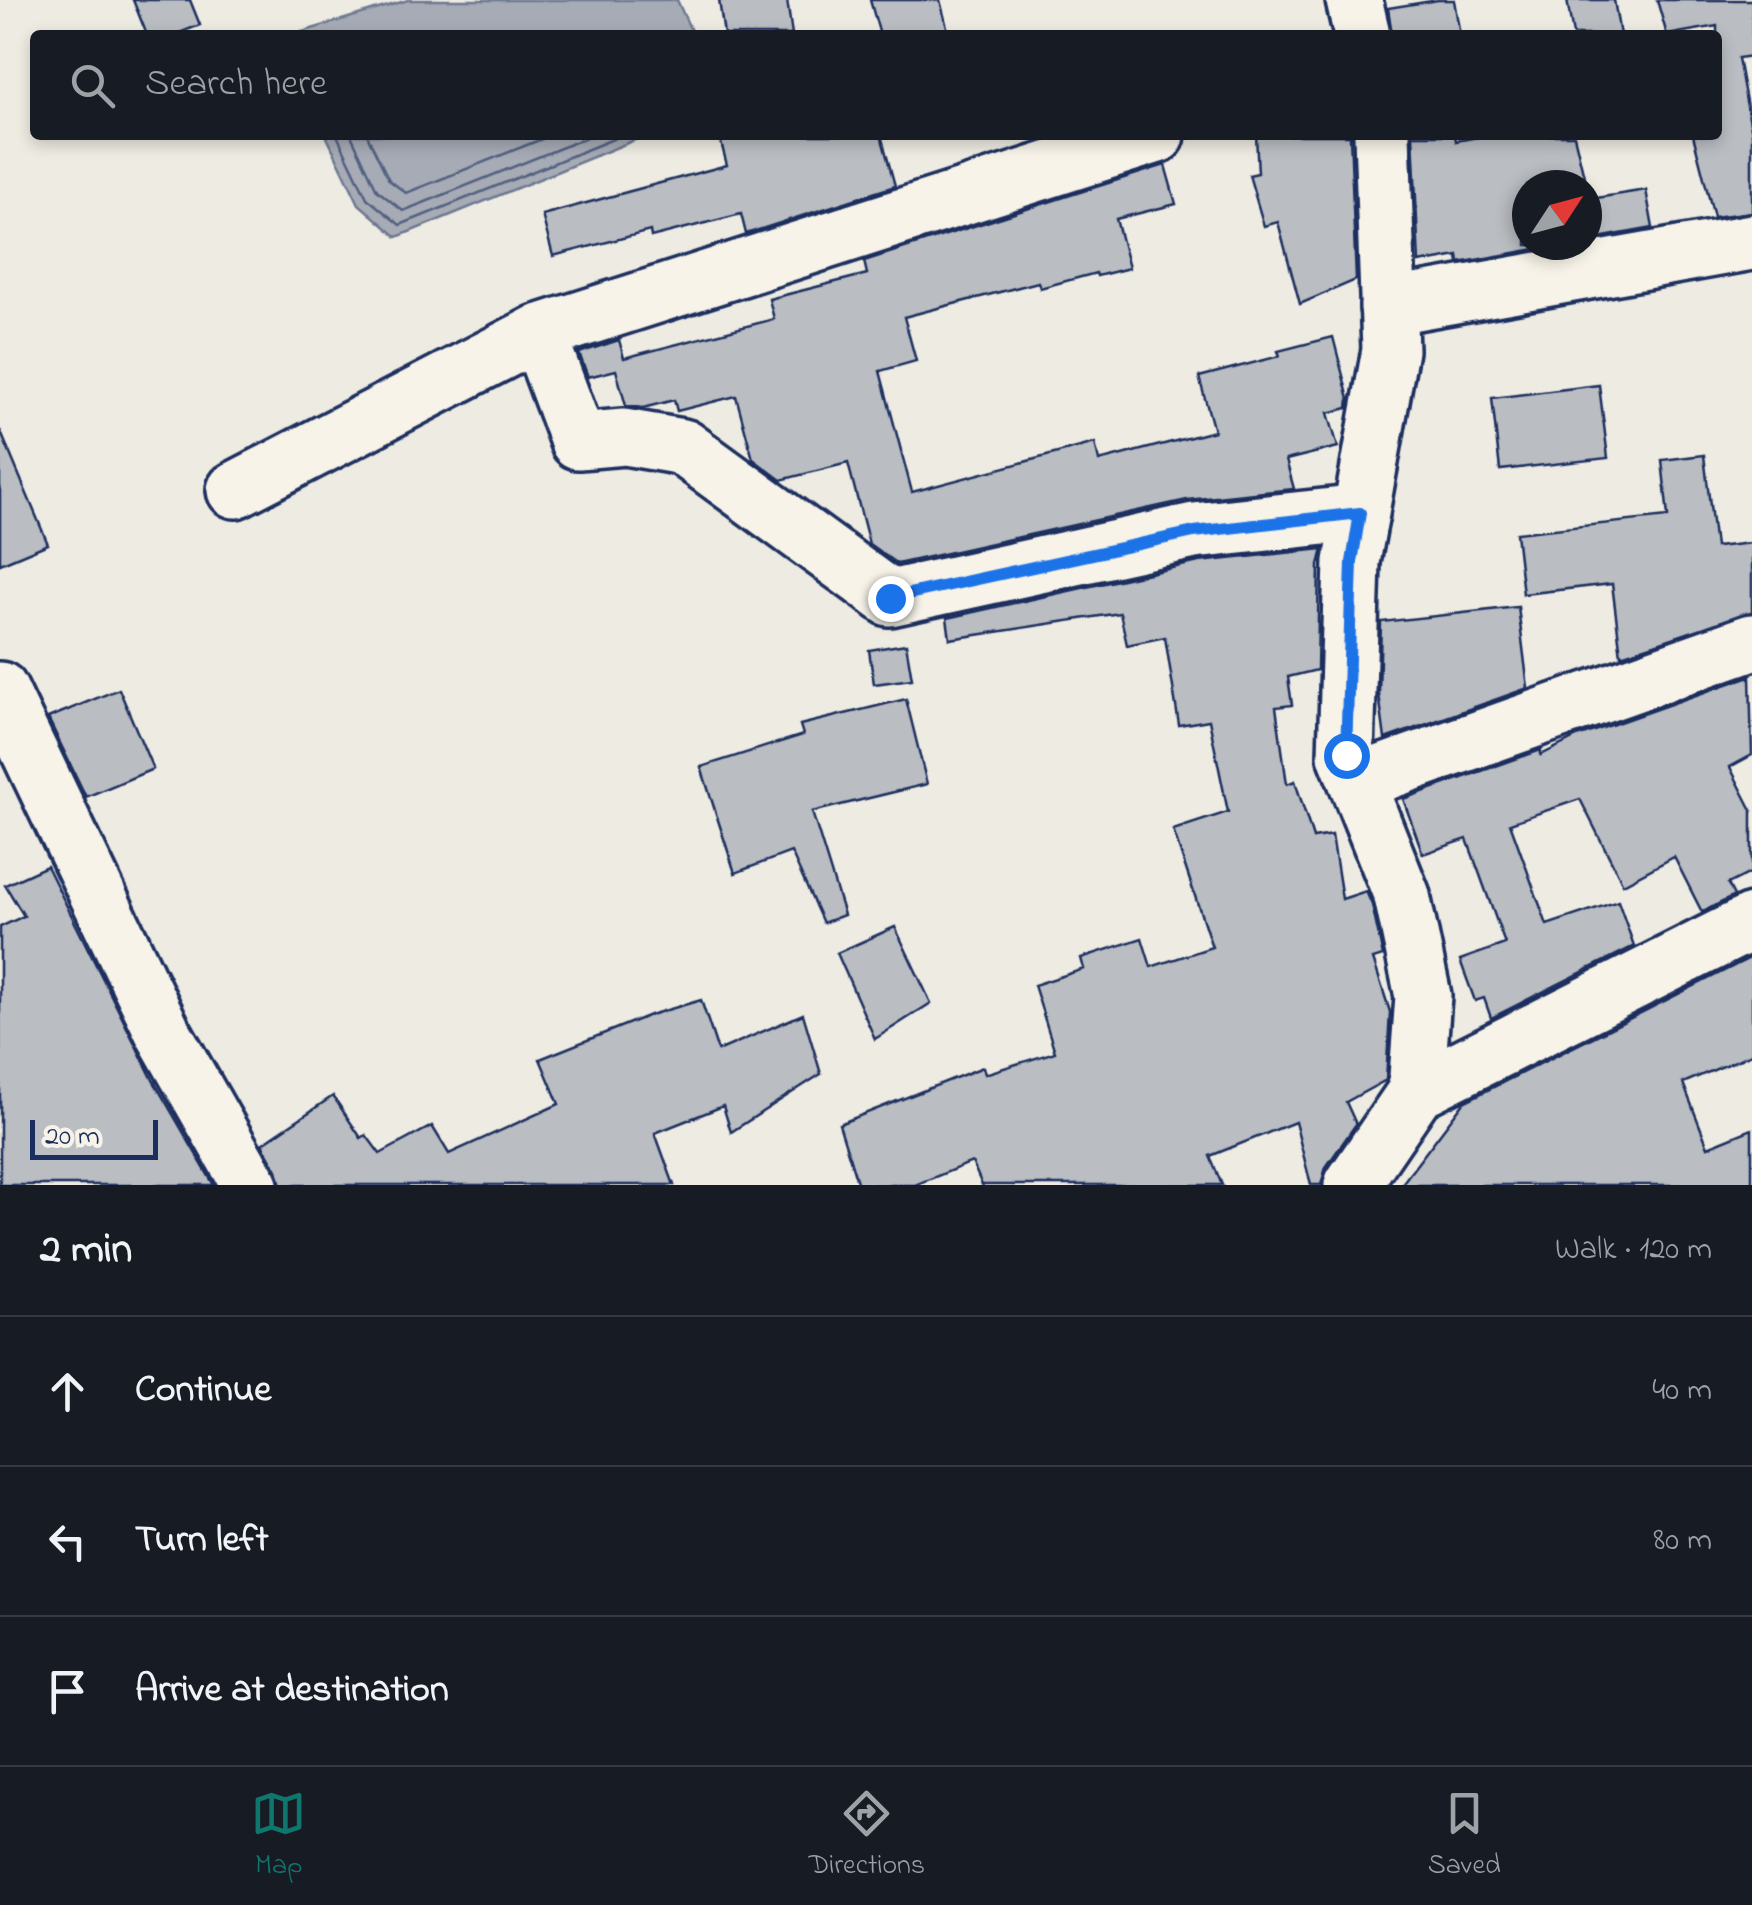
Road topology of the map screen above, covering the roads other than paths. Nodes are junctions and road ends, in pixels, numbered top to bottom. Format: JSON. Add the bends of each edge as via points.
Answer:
{"nodes":[{"id":1,"x":1354,"y":0,"type":"edge"},
{"id":2,"x":1361,"y":30,"type":"edge"},
{"id":3,"x":1141,"y":140,"type":"edge"},
{"id":4,"x":1382,"y":140,"type":"edge"},
{"id":5,"x":1752,"y":242,"type":"edge"},
{"id":6,"x":1388,"y":307,"type":"junction"},
{"id":7,"x":538,"y":334,"type":"junction"},
{"id":8,"x":235,"y":490,"type":"dead end"},
{"id":9,"x":1360,"y":513,"type":"junction"},
{"id":10,"x":1752,"y":642,"type":"edge"},
{"id":11,"x":0,"y":690,"type":"edge"},
{"id":12,"x":1357,"y":782,"type":"junction"},
{"id":13,"x":1752,"y":922,"type":"edge"},
{"id":14,"x":1416,"y":1091,"type":"junction"},
{"id":15,"x":250,"y":1185,"type":"edge"},
{"id":16,"x":1352,"y":1185,"type":"edge"}],
"edges":[{"from":1,"to":2,"type":"street"},
{"from":3,"to":7,"type":"street"},
{"from":4,"to":6,"type":"street"},
{"from":5,"to":6,"type":"street"},
{"from":6,"to":9,"type":"street","via":[[1390,350]]},
{"from":7,"to":8,"type":"street"},
{"from":7,"to":9,"type":"street","via":[[578,441],[624,437],[682,447],[890,598],[1194,532]]},
{"from":9,"to":12,"type":"street","via":[[1352,562],[1346,755]]},
{"from":10,"to":12,"type":"street"},
{"from":11,"to":15,"type":"street","via":[[163,1032]]},
{"from":12,"to":14,"type":"street","via":[[1402,896],[1423,996]]},
{"from":13,"to":14,"type":"street"},
{"from":14,"to":16,"type":"street"}]}
